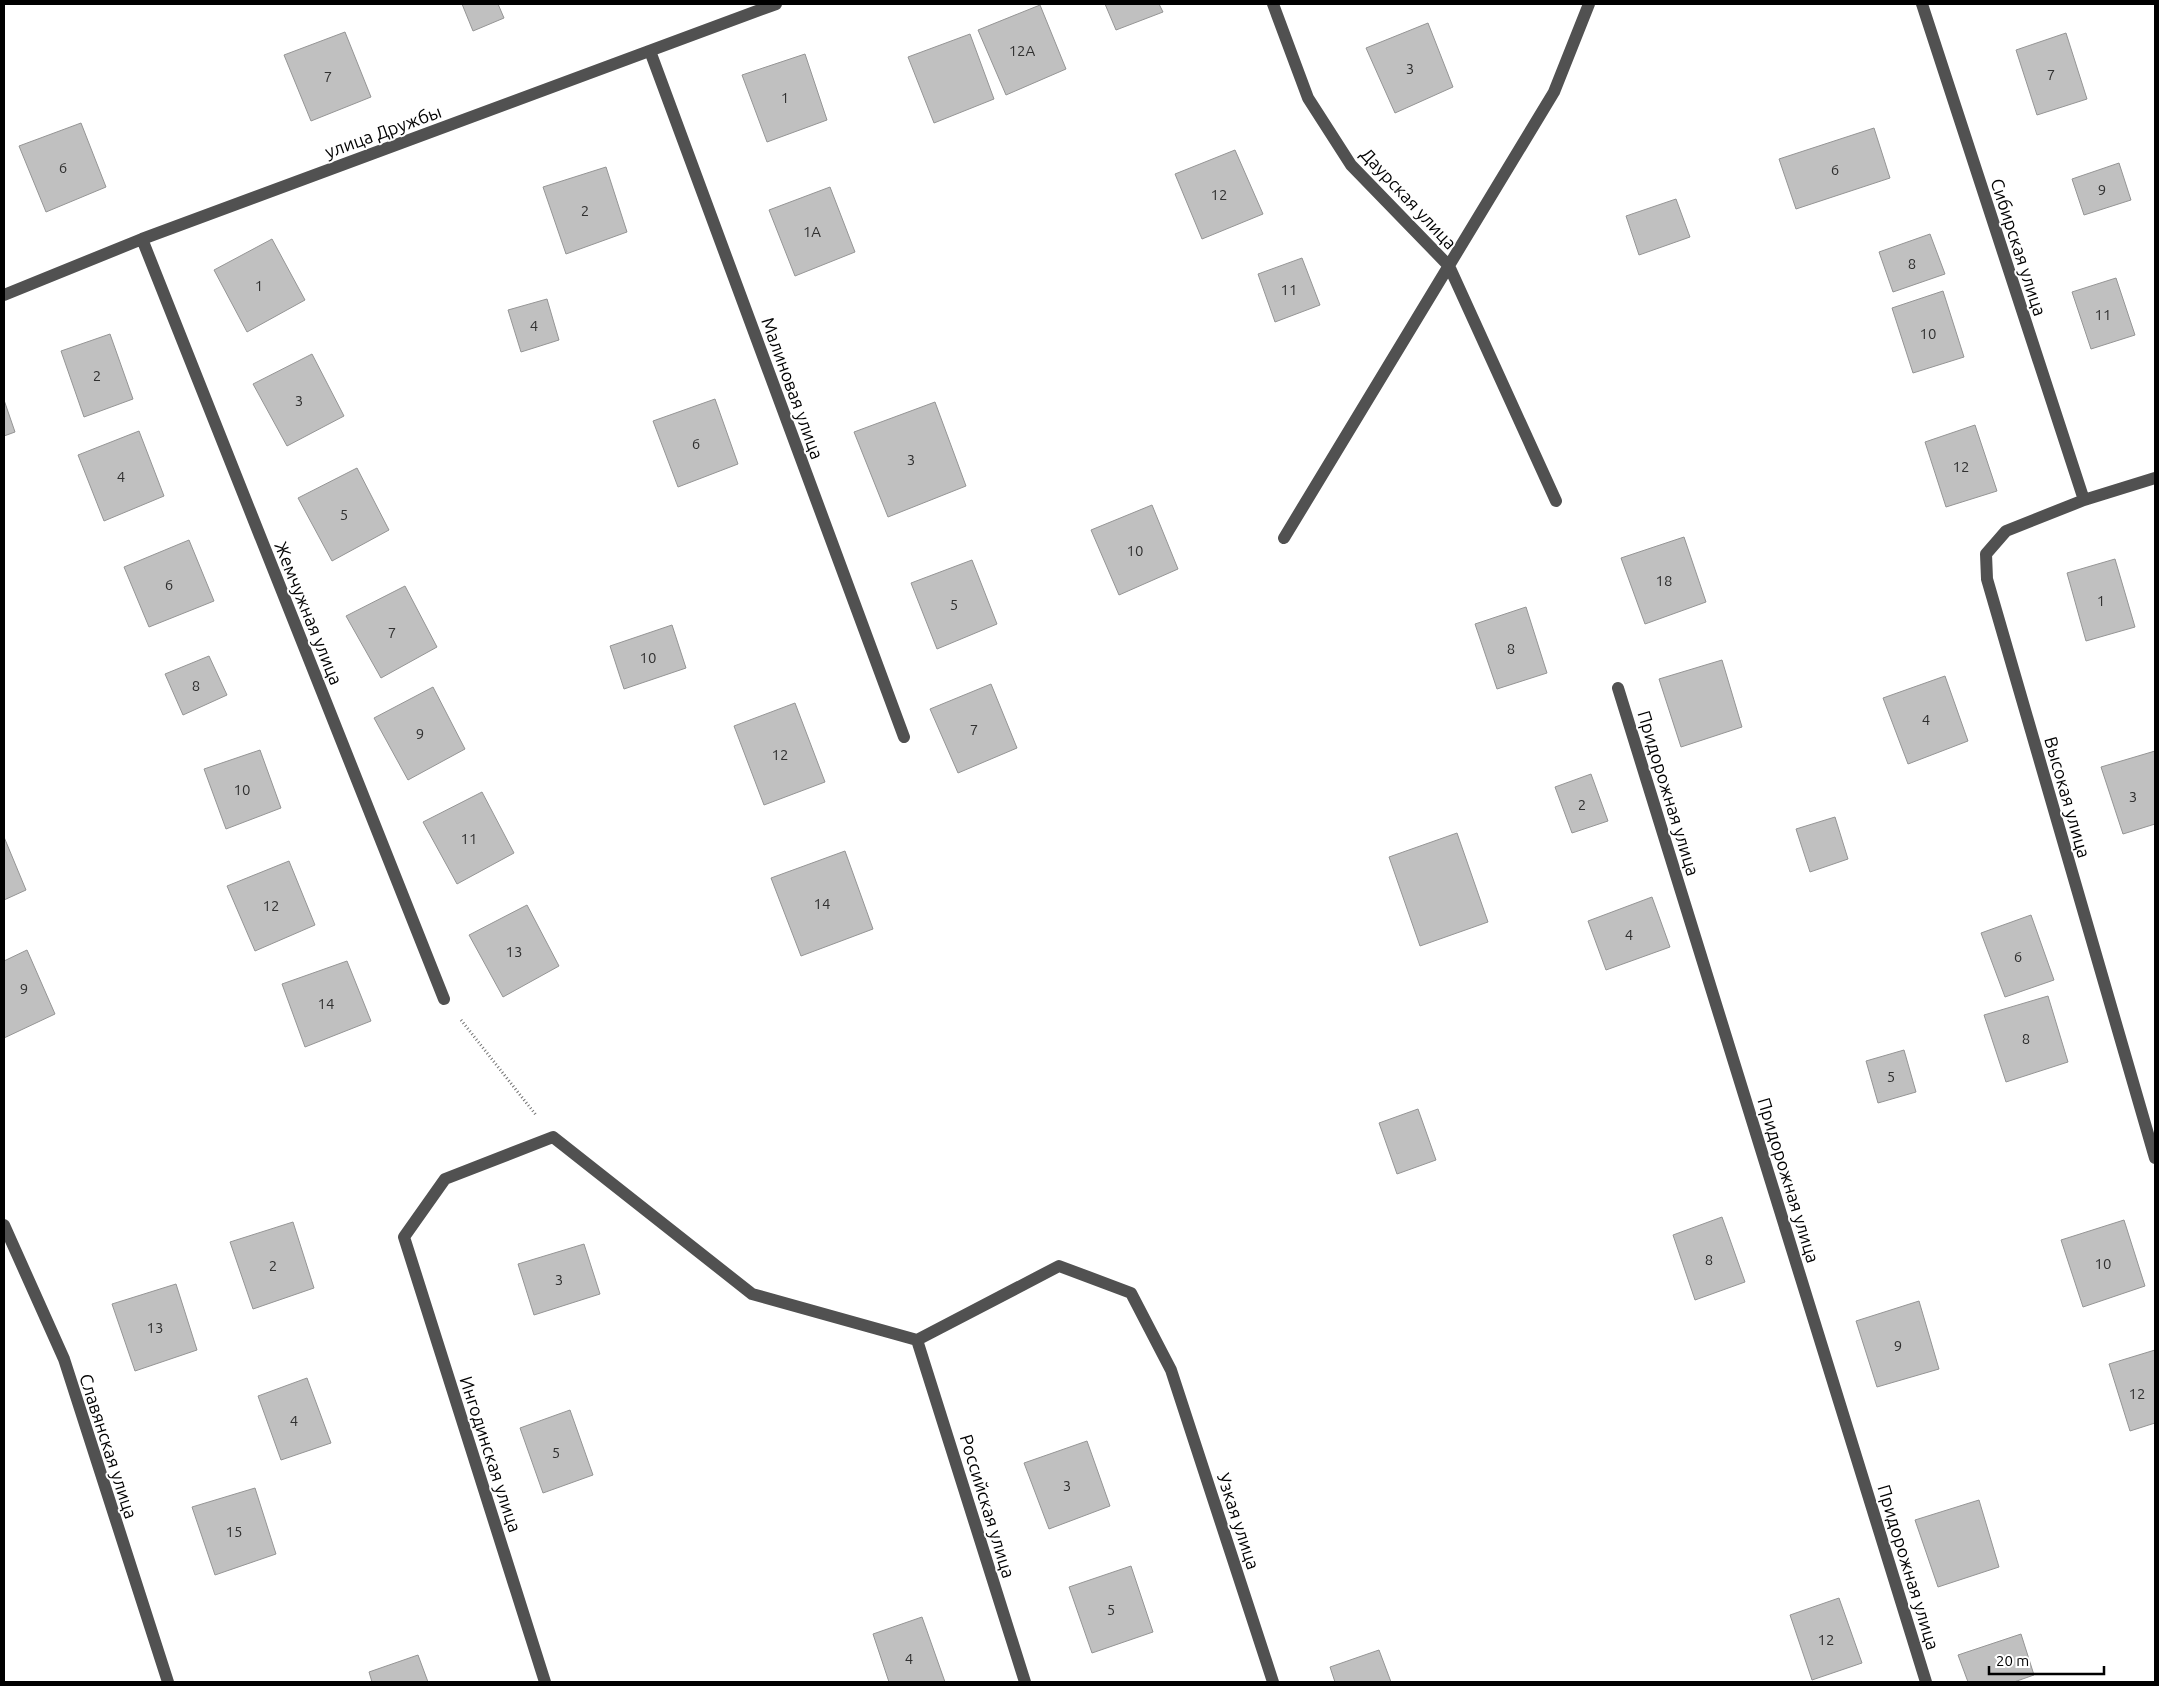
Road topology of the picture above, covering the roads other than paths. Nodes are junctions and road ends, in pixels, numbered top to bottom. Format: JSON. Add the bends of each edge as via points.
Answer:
{"nodes":[{"id":1,"x":776,"y":4,"type":"edge"},
{"id":2,"x":1273,"y":4,"type":"edge"},
{"id":3,"x":1588,"y":4,"type":"edge"},
{"id":4,"x":1922,"y":4,"type":"edge"},
{"id":5,"x":650,"y":51,"type":"junction"},
{"id":6,"x":142,"y":239,"type":"junction"},
{"id":7,"x":1449,"y":266,"type":"junction"},
{"id":8,"x":4,"y":295,"type":"edge"},
{"id":9,"x":2155,"y":478,"type":"edge"},
{"id":10,"x":2084,"y":500,"type":"junction"},
{"id":11,"x":1556,"y":501,"type":"dead end"},
{"id":12,"x":1284,"y":538,"type":"dead end"},
{"id":13,"x":1618,"y":688,"type":"dead end"},
{"id":14,"x":904,"y":737,"type":"dead end"},
{"id":15,"x":444,"y":999,"type":"road end"},
{"id":16,"x":2155,"y":1158,"type":"edge"},
{"id":17,"x":4,"y":1225,"type":"edge"},
{"id":18,"x":917,"y":1340,"type":"junction"},
{"id":19,"x":168,"y":1682,"type":"edge"},
{"id":20,"x":545,"y":1682,"type":"edge"},
{"id":21,"x":1025,"y":1682,"type":"edge"},
{"id":22,"x":1274,"y":1682,"type":"edge"},
{"id":23,"x":1926,"y":1682,"type":"edge"}],
"edges":[{"from":1,"to":5,"type":"street","name":"улица Дружбы"},
{"from":2,"to":7,"type":"street","name":"Даурская улица","via":[[1308,98],[1351,165]]},
{"from":3,"to":7,"type":"street","via":[[1554,92]]},
{"from":4,"to":10,"type":"street","name":"Сибирская улица"},
{"from":5,"to":6,"type":"street","name":"улица Дружбы"},
{"from":5,"to":14,"type":"street","name":"Малиновая улица"},
{"from":6,"to":8,"type":"street","name":"улица Дружбы"},
{"from":6,"to":15,"type":"street","name":"Жемчужная улица"},
{"from":7,"to":11,"type":"street","name":"Даурская улица"},
{"from":7,"to":12,"type":"street"},
{"from":9,"to":10,"type":"street","name":"Высокая улица"},
{"from":10,"to":16,"type":"street","name":"Высокая улица","via":[[2006,531],[1986,554],[1987,579]]},
{"from":13,"to":23,"type":"street","name":"Придорожная улица"},
{"from":17,"to":19,"type":"street","name":"Славянская улица","via":[[64,1359]]},
{"from":18,"to":20,"type":"street","name":"Ингодинская улица","via":[[752,1294],[554,1137],[445,1179],[404,1237]]},
{"from":18,"to":21,"type":"street","name":"Российская улица"},
{"from":18,"to":22,"type":"street","name":"Узкая улица","via":[[1059,1266],[1130,1294],[1171,1370]]}]}
